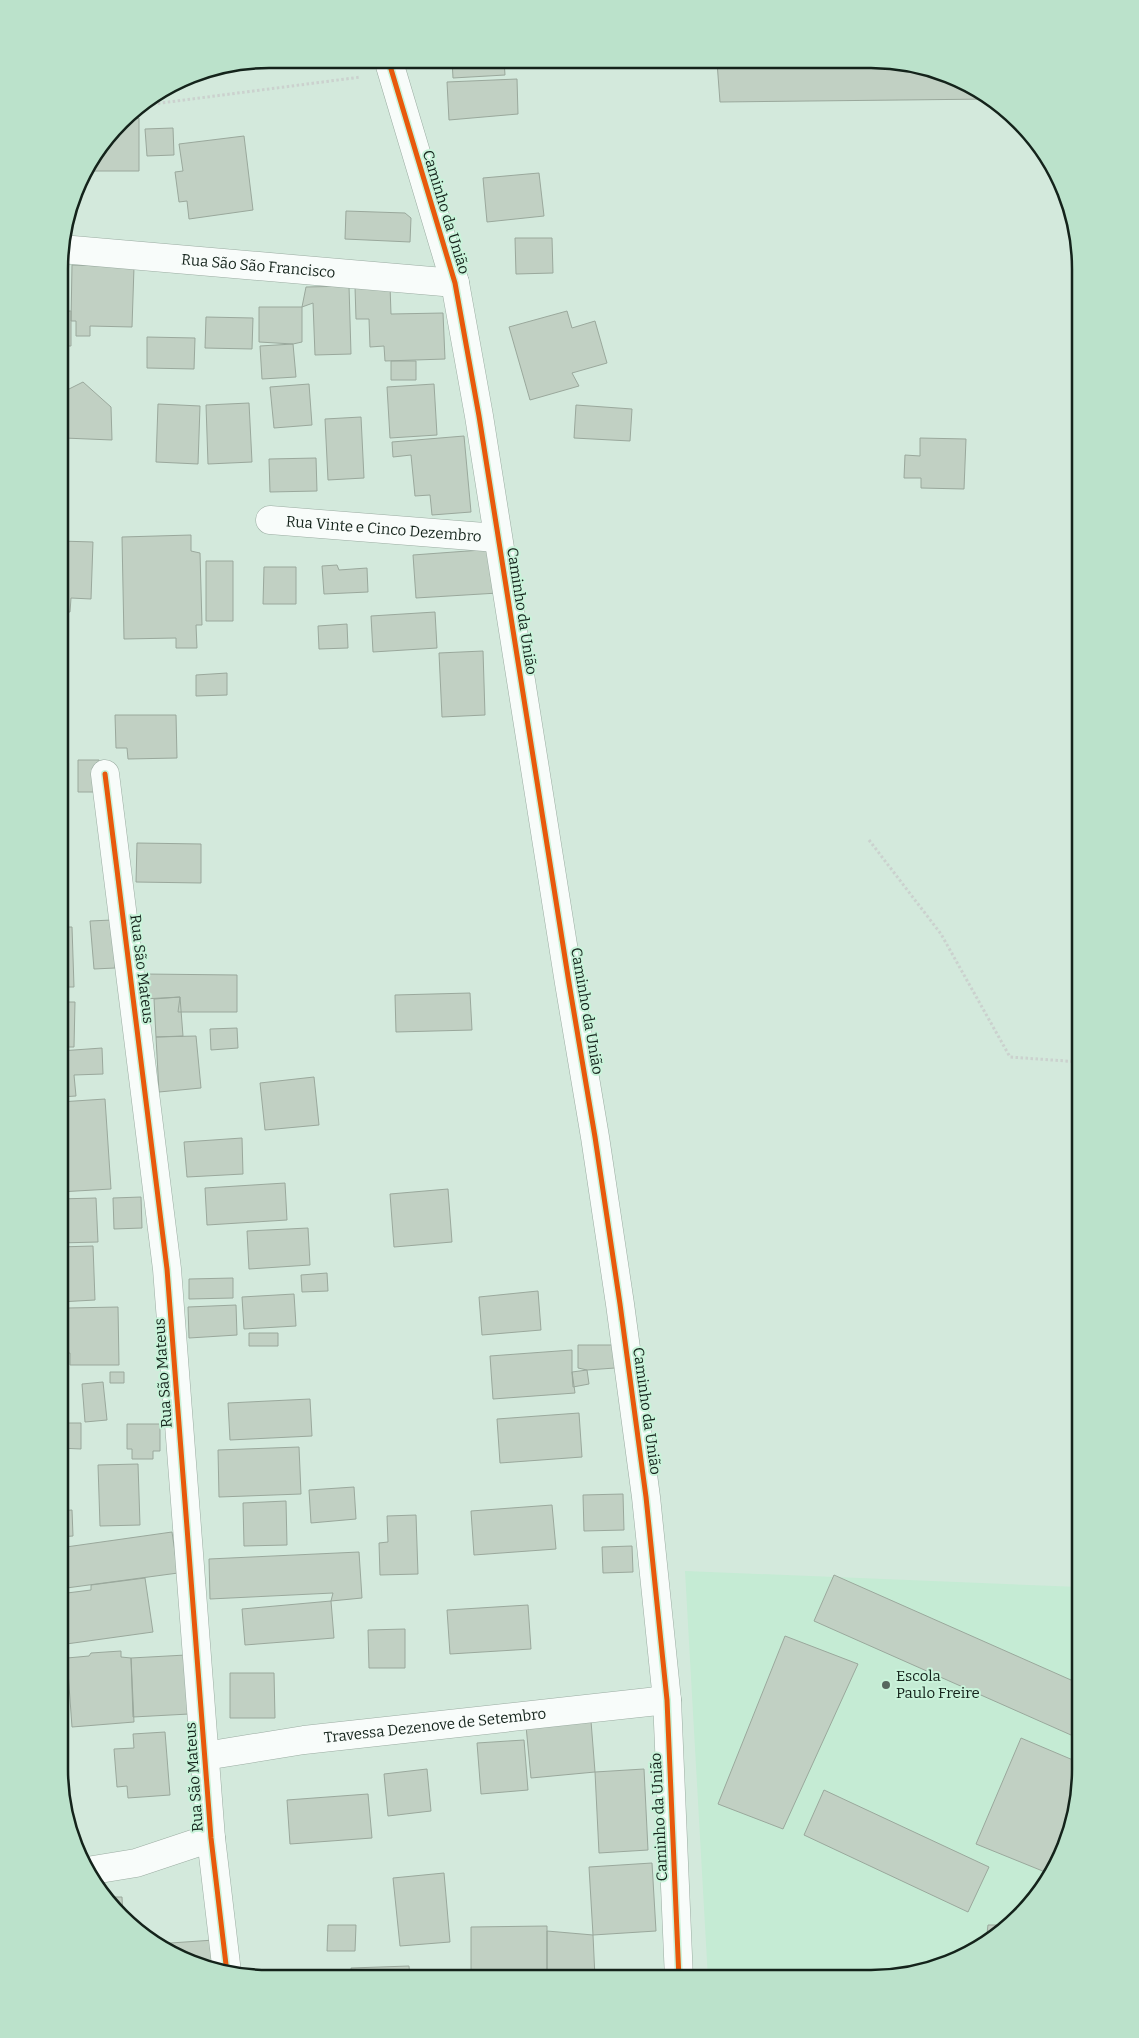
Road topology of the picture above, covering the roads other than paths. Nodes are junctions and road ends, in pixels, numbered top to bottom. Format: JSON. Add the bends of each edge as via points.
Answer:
{"nodes":[{"id":1,"x":391,"y":68,"type":"edge"},
{"id":2,"x":68,"y":251,"type":"edge"},
{"id":3,"x":455,"y":283,"type":"junction"},
{"id":4,"x":270,"y":520,"type":"dead end"},
{"id":5,"x":497,"y":538,"type":"junction"},
{"id":6,"x":105,"y":774,"type":"dead end"},
{"id":7,"x":667,"y":1700,"type":"junction"},
{"id":8,"x":205,"y":1756,"type":"junction"},
{"id":9,"x":211,"y":1838,"type":"junction"},
{"id":10,"x":94,"y":1870,"type":"edge"},
{"id":11,"x":226,"y":1966,"type":"edge"},
{"id":12,"x":679,"y":1970,"type":"edge"}],
"edges":[{"from":1,"to":3,"type":"street","name":"Caminho da União"},
{"from":2,"to":3,"type":"street","name":"Rua São São Francisco"},
{"from":3,"to":5,"type":"street","name":"Caminho da União"},
{"from":4,"to":5,"type":"street","name":"Rua Vinte e Cinco Dezembro"},
{"from":5,"to":7,"type":"street","name":"Caminho da União","via":[[620,1304],[646,1497]]},
{"from":6,"to":8,"type":"street","name":"Rua São Mateus","via":[[167,1269]]},
{"from":7,"to":8,"type":"street","name":"Travessa Dezenove de Setembro","via":[[304,1740]]},
{"from":7,"to":12,"type":"street","name":"Caminho da União"},
{"from":8,"to":9,"type":"street","name":"Rua São Mateus"},
{"from":9,"to":10,"type":"street","via":[[136,1863]]},
{"from":9,"to":11,"type":"street","name":"Rua São Mateus"}]}
